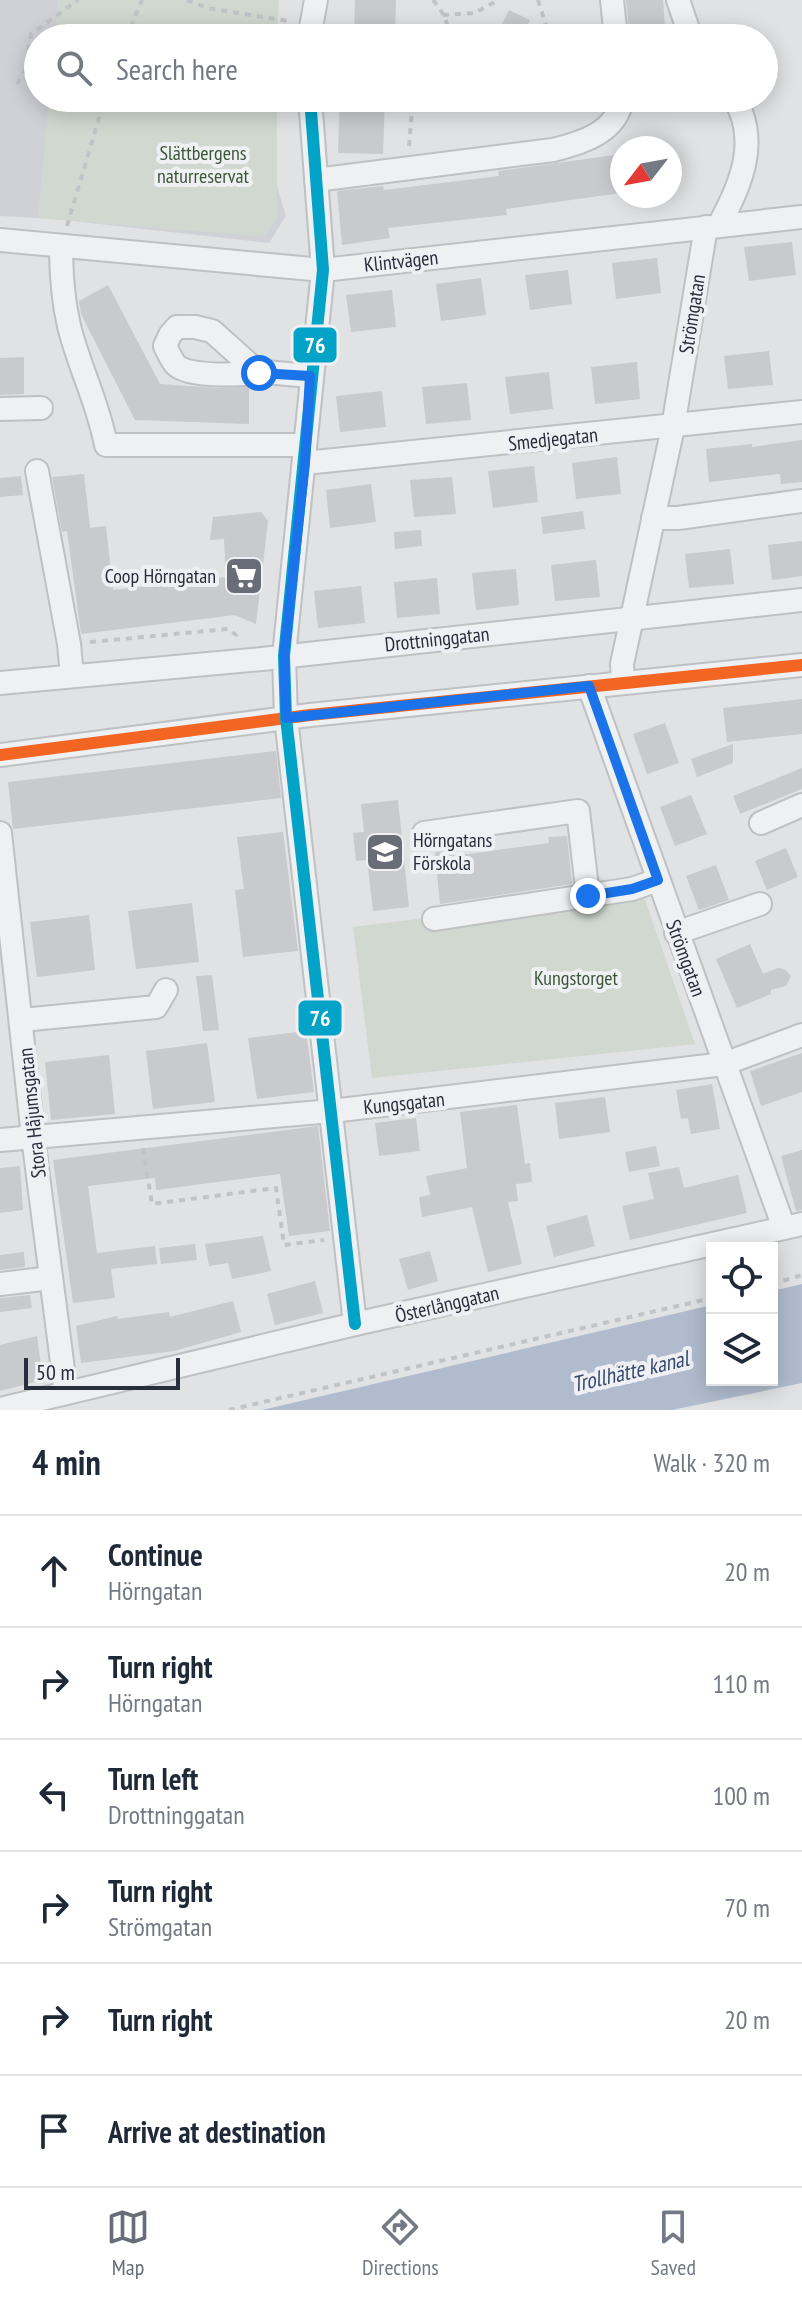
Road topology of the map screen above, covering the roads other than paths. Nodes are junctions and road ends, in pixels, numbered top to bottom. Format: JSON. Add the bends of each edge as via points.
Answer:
{"nodes":[{"id":1,"x":316,"y":0,"type":"edge"},
{"id":2,"x":612,"y":0,"type":"edge"},
{"id":3,"x":678,"y":0,"type":"edge"},
{"id":4,"x":312,"y":24,"type":"edge"},
{"id":5,"x":615,"y":24,"type":"edge"},
{"id":6,"x":686,"y":24,"type":"edge"},
{"id":7,"x":311,"y":112,"type":"edge"},
{"id":8,"x":618,"y":112,"type":"edge"},
{"id":9,"x":742,"y":112,"type":"edge"},
{"id":10,"x":316,"y":180,"type":"junction"},
{"id":11,"x":802,"y":217,"type":"edge"},
{"id":12,"x":713,"y":226,"type":"junction"},
{"id":13,"x":0,"y":240,"type":"edge"},
{"id":14,"x":61,"y":246,"type":"junction"},
{"id":15,"x":323,"y":270,"type":"junction"},
{"id":16,"x":259,"y":373,"type":"dead end"},
{"id":17,"x":310,"y":376,"type":"junction"},
{"id":18,"x":41,"y":408,"type":"dead end"},
{"id":19,"x":0,"y":409,"type":"edge"},
{"id":20,"x":802,"y":412,"type":"edge"},
{"id":21,"x":673,"y":427,"type":"junction"},
{"id":22,"x":305,"y":454,"type":"junction"},
{"id":23,"x":37,"y":471,"type":"dead end"},
{"id":24,"x":802,"y":501,"type":"edge"},
{"id":25,"x":653,"y":518,"type":"junction"},
{"id":26,"x":802,"y":600,"type":"edge"},
{"id":27,"x":631,"y":618,"type":"junction"},
{"id":28,"x":284,"y":656,"type":"junction"},
{"id":29,"x":802,"y":665,"type":"edge"},
{"id":30,"x":72,"y":676,"type":"junction"},
{"id":31,"x":0,"y":683,"type":"edge"},
{"id":32,"x":623,"y":683,"type":"junction"},
{"id":33,"x":589,"y":686,"type":"junction"},
{"id":34,"x":286,"y":718,"type":"junction"},
{"id":35,"x":0,"y":755,"type":"edge"},
{"id":36,"x":802,"y":805,"type":"edge"},
{"id":37,"x":761,"y":823,"type":"dead end"},
{"id":38,"x":0,"y":833,"type":"edge"},
{"id":39,"x":424,"y":833,"type":"dead end"},
{"id":40,"x":658,"y":880,"type":"junction"},
{"id":41,"x":588,"y":896,"type":"junction"},
{"id":42,"x":760,"y":904,"type":"dead end"},
{"id":43,"x":434,"y":919,"type":"dead end"},
{"id":44,"x":676,"y":933,"type":"junction"},
{"id":45,"x":166,"y":990,"type":"dead end"},
{"id":46,"x":22,"y":1020,"type":"junction"},
{"id":47,"x":802,"y":1035,"type":"edge"},
{"id":48,"x":724,"y":1064,"type":"junction"},
{"id":49,"x":332,"y":1111,"type":"junction"},
{"id":50,"x":33,"y":1137,"type":"junction"},
{"id":51,"x":0,"y":1140,"type":"edge"},
{"id":52,"x":793,"y":1226,"type":"edge"},
{"id":53,"x":51,"y":1278,"type":"junction"},
{"id":54,"x":0,"y":1284,"type":"edge"},
{"id":55,"x":355,"y":1324,"type":"junction"},
{"id":56,"x":66,"y":1393,"type":"junction"},
{"id":57,"x":0,"y":1409,"type":"edge"}],
"edges":[{"from":1,"to":4,"type":"street"},
{"from":2,"to":5,"type":"street"},
{"from":3,"to":6,"type":"street"},
{"from":7,"to":10,"type":"street"},
{"from":8,"to":10,"type":"street","via":[[607,127],[553,150]]},
{"from":9,"to":12,"type":"street","name":"Strömgatan","via":[[748,138],[745,163],[736,193]]},
{"from":10,"to":15,"type":"street"},
{"from":11,"to":12,"type":"street","name":"Klintvägen"},
{"from":12,"to":15,"type":"street","name":"Klintvägen"},
{"from":12,"to":21,"type":"street","name":"Strömgatan"},
{"from":13,"to":14,"type":"street","name":"Klintvägen"},
{"from":14,"to":15,"type":"street","name":"Klintvägen"},
{"from":14,"to":22,"type":"street","name":"Smedjegatan","via":[[70,328],[100,411],[106,445]]},
{"from":15,"to":17,"type":"street"},
{"from":16,"to":17,"type":"street"},
{"from":17,"to":22,"type":"street"},
{"from":18,"to":19,"type":"street"},
{"from":20,"to":21,"type":"street","name":"Smedjegatan"},
{"from":21,"to":22,"type":"street","name":"Smedjegatan"},
{"from":21,"to":25,"type":"street","name":"Strömgatan"},
{"from":22,"to":28,"type":"street"},
{"from":23,"to":30,"type":"street"},
{"from":24,"to":25,"type":"street"},
{"from":25,"to":27,"type":"street","name":"Strömgatan"},
{"from":26,"to":27,"type":"street","name":"Drottninggatan"},
{"from":27,"to":28,"type":"street","name":"Drottninggatan"},
{"from":27,"to":32,"type":"street","name":"Strömgatan"},
{"from":28,"to":30,"type":"street","name":"Drottninggatan"},
{"from":28,"to":34,"type":"street"},
{"from":29,"to":32,"type":"street"},
{"from":30,"to":31,"type":"street","name":"Drottninggatan"},
{"from":32,"to":33,"type":"street"},
{"from":33,"to":34,"type":"street"},
{"from":33,"to":40,"type":"street","name":"Strömgatan"},
{"from":34,"to":35,"type":"street"},
{"from":34,"to":49,"type":"street"},
{"from":36,"to":37,"type":"street"},
{"from":38,"to":46,"type":"street","name":"Stora Håjumsgatan"},
{"from":39,"to":41,"type":"street","via":[[578,811]]},
{"from":40,"to":41,"type":"street"},
{"from":40,"to":44,"type":"street","name":"Strömgatan"},
{"from":41,"to":43,"type":"street"},
{"from":42,"to":44,"type":"street"},
{"from":44,"to":48,"type":"street","name":"Strömgatan"},
{"from":45,"to":46,"type":"street","via":[[156,1007]]},
{"from":46,"to":50,"type":"street","name":"Stora Håjumsgatan"},
{"from":47,"to":48,"type":"street","name":"Kungsgatan"},
{"from":48,"to":49,"type":"street","name":"Kungsgatan"},
{"from":48,"to":52,"type":"street","name":"Strömgatan"},
{"from":49,"to":50,"type":"street","name":"Kungsgatan"},
{"from":49,"to":55,"type":"street"},
{"from":50,"to":51,"type":"street","name":"Kungsgatan"},
{"from":50,"to":53,"type":"street","name":"Stora Håjumsgatan"},
{"from":52,"to":55,"type":"street","name":"Österlånggatan"},
{"from":53,"to":54,"type":"street"},
{"from":53,"to":56,"type":"street","name":"Stora Håjumsgatan"},
{"from":55,"to":56,"type":"street","name":"Österlånggatan"},
{"from":56,"to":57,"type":"street","name":"Österlånggatan"}]}
